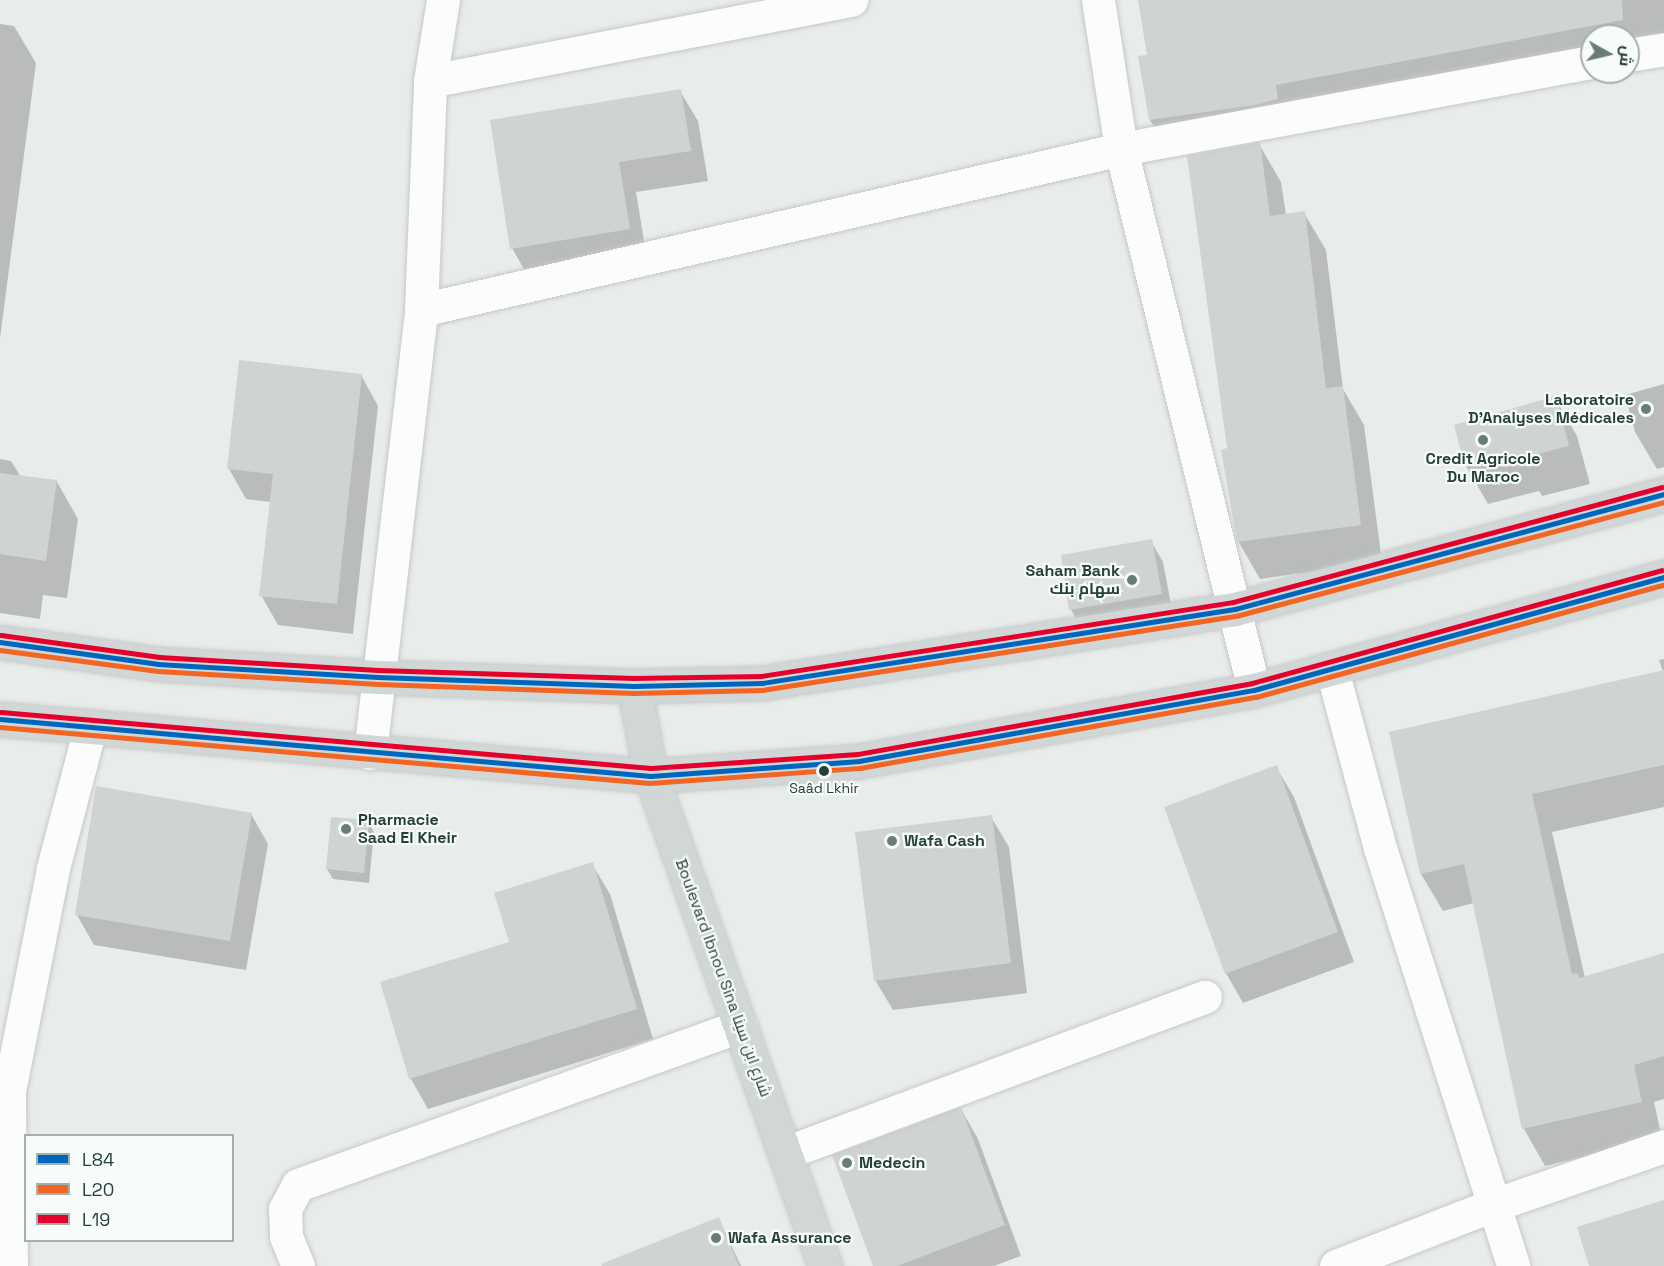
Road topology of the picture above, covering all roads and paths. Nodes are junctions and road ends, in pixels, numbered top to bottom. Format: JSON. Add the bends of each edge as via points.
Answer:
{"nodes":[{"id":1,"x":443,"y":0,"type":"edge"},
{"id":2,"x":851,"y":0,"type":"edge"},
{"id":3,"x":1098,"y":0,"type":"edge"},
{"id":4,"x":1664,"y":49,"type":"edge"},
{"id":5,"x":1640,"y":53,"type":"edge"},
{"id":6,"x":1580,"y":64,"type":"edge"},
{"id":7,"x":430,"y":81,"type":"junction"},
{"id":8,"x":1121,"y":149,"type":"junction"},
{"id":9,"x":421,"y":310,"type":"junction"},
{"id":10,"x":1664,"y":494,"type":"edge"},
{"id":11,"x":1664,"y":577,"type":"edge"},
{"id":12,"x":1235,"y":609,"type":"junction"},
{"id":13,"x":0,"y":642,"type":"edge"},
{"id":14,"x":1332,"y":670,"type":"junction"},
{"id":15,"x":378,"y":677,"type":"junction"},
{"id":16,"x":634,"y":686,"type":"junction"},
{"id":17,"x":1254,"y":690,"type":"junction"},
{"id":18,"x":0,"y":719,"type":"edge"},
{"id":19,"x":90,"y":728,"type":"junction"},
{"id":20,"x":370,"y":753,"type":"junction"},
{"id":21,"x":651,"y":776,"type":"junction"},
{"id":22,"x":1205,"y":997,"type":"dead end"},
{"id":23,"x":740,"y":1026,"type":"junction"},
{"id":24,"x":1664,"y":1146,"type":"edge"},
{"id":25,"x":785,"y":1153,"type":"junction"},
{"id":26,"x":1491,"y":1206,"type":"junction"},
{"id":27,"x":11,"y":1266,"type":"edge"},
{"id":28,"x":298,"y":1266,"type":"edge"},
{"id":29,"x":825,"y":1266,"type":"edge"},
{"id":30,"x":1336,"y":1266,"type":"edge"},
{"id":31,"x":1513,"y":1266,"type":"edge"}],
"edges":[{"from":1,"to":7,"type":"street"},
{"from":2,"to":7,"type":"street"},
{"from":3,"to":8,"type":"street"},
{"from":4,"to":5,"type":"street"},
{"from":6,"to":8,"type":"street"},
{"from":7,"to":9,"type":"street"},
{"from":8,"to":9,"type":"street"},
{"from":8,"to":12,"type":"street"},
{"from":9,"to":15,"type":"street"},
{"from":10,"to":12,"type":"main road"},
{"from":11,"to":14,"type":"main road"},
{"from":12,"to":16,"type":"main road","via":[[762,683]]},
{"from":12,"to":17,"type":"street"},
{"from":13,"to":15,"type":"main road","via":[[158,664]]},
{"from":14,"to":17,"type":"main road"},
{"from":14,"to":26,"type":"street","via":[[1380,848]]},
{"from":15,"to":16,"type":"main road"},
{"from":15,"to":20,"type":"street"},
{"from":16,"to":21,"type":"main road","name":"Boulevard Ibnou Sina شارع ابن سينا"},
{"from":17,"to":21,"type":"main road","via":[[859,761]]},
{"from":18,"to":19,"type":"main road"},
{"from":19,"to":20,"type":"main road"},
{"from":19,"to":27,"type":"street","via":[[53,868],[9,1091]]},
{"from":20,"to":21,"type":"main road"},
{"from":21,"to":23,"type":"main road","name":"Boulevard Ibnou Sina شارع ابن سينا"},
{"from":22,"to":25,"type":"street"},
{"from":23,"to":25,"type":"main road","name":"Boulevard Ibnou Sina شارع ابن سينا"},
{"from":23,"to":28,"type":"street","via":[[298,1185],[285,1209],[286,1236]]},
{"from":24,"to":26,"type":"street"},
{"from":25,"to":29,"type":"main road","name":"Boulevard Ibnou Sina شارع ابن سينا"},
{"from":26,"to":30,"type":"street"},
{"from":26,"to":31,"type":"street"}]}
